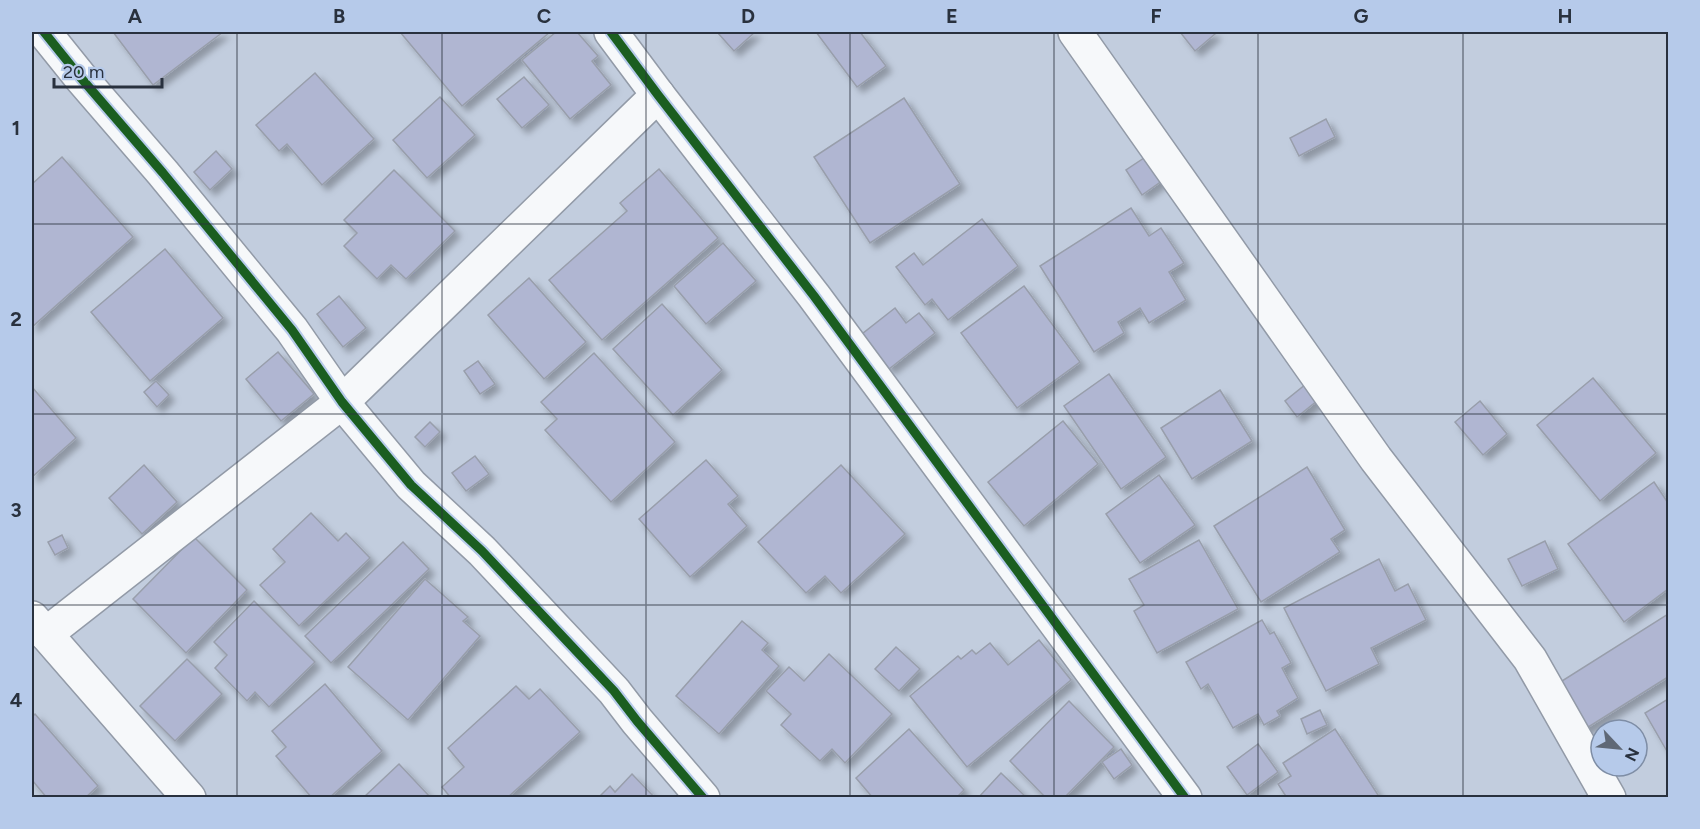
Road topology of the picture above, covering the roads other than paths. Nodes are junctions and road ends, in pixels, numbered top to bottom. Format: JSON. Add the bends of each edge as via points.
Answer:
{"nodes":[{"id":1,"x":44,"y":32,"type":"edge"},
{"id":2,"x":611,"y":32,"type":"edge"},
{"id":3,"x":1075,"y":32,"type":"edge"},
{"id":4,"x":658,"y":95,"type":"junction"},
{"id":5,"x":342,"y":402,"type":"junction"},
{"id":6,"x":39,"y":626,"type":"edge"},
{"id":7,"x":189,"y":798,"type":"edge"},
{"id":8,"x":703,"y":798,"type":"edge"},
{"id":9,"x":1185,"y":798,"type":"edge"},
{"id":10,"x":1609,"y":798,"type":"edge"}],
"edges":[{"from":1,"to":5,"type":"street","via":[[292,330]]},
{"from":2,"to":4,"type":"street"},
{"from":3,"to":10,"type":"street","via":[[1376,459],[1530,659]]},
{"from":4,"to":5,"type":"street"},
{"from":4,"to":9,"type":"street","via":[[814,296]]},
{"from":5,"to":6,"type":"street"},
{"from":5,"to":8,"type":"street","via":[[411,485],[482,551],[614,691]]},
{"from":6,"to":7,"type":"street"}]}
